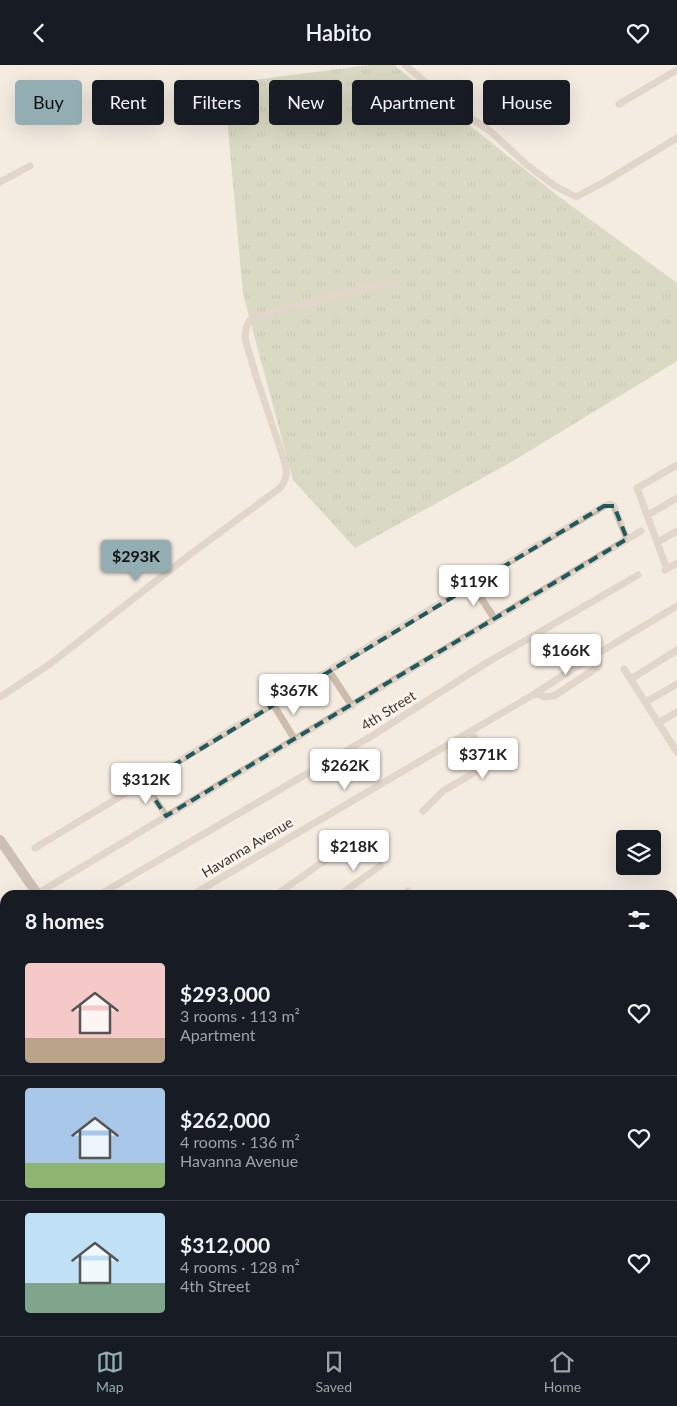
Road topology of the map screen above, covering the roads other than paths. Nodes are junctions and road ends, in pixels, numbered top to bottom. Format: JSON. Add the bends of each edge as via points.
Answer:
{"nodes":[{"id":1,"x":405,"y":65,"type":"edge"},
{"id":2,"x":677,"y":70,"type":"edge"},
{"id":3,"x":619,"y":103,"type":"dead end"},
{"id":4,"x":677,"y":139,"type":"edge"},
{"id":5,"x":30,"y":166,"type":"dead end"},
{"id":6,"x":0,"y":182,"type":"edge"},
{"id":7,"x":398,"y":282,"type":"dead end"},
{"id":8,"x":677,"y":465,"type":"edge"},
{"id":9,"x":677,"y":498,"type":"edge"},
{"id":10,"x":648,"y":515,"type":"junction"},
{"id":11,"x":642,"y":531,"type":"dead end"},
{"id":12,"x":677,"y":531,"type":"edge"},
{"id":13,"x":627,"y":539,"type":"junction"},
{"id":14,"x":658,"y":542,"type":"junction"},
{"id":15,"x":677,"y":563,"type":"edge"},
{"id":16,"x":638,"y":575,"type":"dead end"},
{"id":17,"x":472,"y":584,"type":"junction"},
{"id":18,"x":677,"y":606,"type":"edge"},
{"id":19,"x":494,"y":618,"type":"junction"},
{"id":20,"x":677,"y":650,"type":"edge"},
{"id":21,"x":596,"y":655,"type":"junction"},
{"id":22,"x":624,"y":669,"type":"dead end"},
{"id":23,"x":329,"y":671,"type":"junction"},
{"id":24,"x":631,"y":679,"type":"junction"},
{"id":25,"x":677,"y":684,"type":"edge"},
{"id":26,"x":536,"y":693,"type":"junction"},
{"id":27,"x":0,"y":697,"type":"edge"},
{"id":28,"x":646,"y":703,"type":"junction"},
{"id":29,"x":273,"y":704,"type":"junction"},
{"id":30,"x":352,"y":706,"type":"junction"},
{"id":31,"x":677,"y":712,"type":"edge"},
{"id":32,"x":658,"y":723,"type":"junction"},
{"id":33,"x":471,"y":731,"type":"junction"},
{"id":34,"x":296,"y":740,"type":"junction"},
{"id":35,"x":675,"y":744,"type":"edge"},
{"id":36,"x":677,"y":752,"type":"edge"},
{"id":37,"x":144,"y":783,"type":"junction"},
{"id":38,"x":423,"y":811,"type":"dead end"},
{"id":39,"x":166,"y":816,"type":"junction"},
{"id":40,"x":358,"y":837,"type":"dead end"},
{"id":41,"x":0,"y":840,"type":"edge"},
{"id":42,"x":35,"y":848,"type":"dead end"},
{"id":43,"x":380,"y":866,"type":"dead end"},
{"id":44,"x":34,"y":890,"type":"edge"},
{"id":45,"x":44,"y":890,"type":"edge"},
{"id":46,"x":107,"y":890,"type":"edge"},
{"id":47,"x":201,"y":890,"type":"edge"},
{"id":48,"x":283,"y":890,"type":"edge"},
{"id":49,"x":347,"y":890,"type":"edge"}],
"edges":[{"from":1,"to":4,"type":"street","via":[[455,107],[490,131],[527,165],[576,197]]},
{"from":2,"to":3,"type":"street"},
{"from":5,"to":6,"type":"street"},
{"from":7,"to":27,"type":"street","via":[[248,321],[246,339],[284,460],[285,482],[50,664]]},
{"from":8,"to":10,"type":"street","via":[[637,488]]},
{"from":9,"to":10,"type":"street"},
{"from":10,"to":14,"type":"street"},
{"from":11,"to":13,"type":"street"},
{"from":12,"to":14,"type":"street"},
{"from":13,"to":17,"type":"street","via":[[614,506],[608,504]]},
{"from":13,"to":19,"type":"street"},
{"from":14,"to":15,"type":"street","via":[[666,570]]},
{"from":16,"to":46,"type":"street","name":"4th Street","via":[[483,665],[375,734]]},
{"from":17,"to":19,"type":"street"},
{"from":17,"to":23,"type":"street"},
{"from":18,"to":21,"type":"street","name":"Havanna Avenue"},
{"from":19,"to":30,"type":"street"},
{"from":20,"to":24,"type":"street"},
{"from":21,"to":26,"type":"street","name":"Havanna Avenue"},
{"from":21,"to":26,"type":"street","via":[[600,665],[557,695],[544,697]]},
{"from":22,"to":24,"type":"street"},
{"from":23,"to":29,"type":"street"},
{"from":23,"to":30,"type":"street"},
{"from":24,"to":28,"type":"street"},
{"from":25,"to":28,"type":"street"},
{"from":26,"to":33,"type":"street","name":"Havanna Avenue"},
{"from":28,"to":32,"type":"street"},
{"from":29,"to":34,"type":"street"},
{"from":29,"to":37,"type":"street"},
{"from":30,"to":34,"type":"street"},
{"from":31,"to":32,"type":"street"},
{"from":32,"to":35,"type":"street"},
{"from":33,"to":38,"type":"street","via":[[482,749],[486,764],[443,791]]},
{"from":33,"to":47,"type":"street","name":"Havanna Avenue"},
{"from":34,"to":39,"type":"street"},
{"from":35,"to":36,"type":"street"},
{"from":37,"to":39,"type":"street"},
{"from":37,"to":42,"type":"street"},
{"from":39,"to":45,"type":"street"},
{"from":40,"to":48,"type":"street"},
{"from":41,"to":44,"type":"street"},
{"from":43,"to":49,"type":"street"}]}
